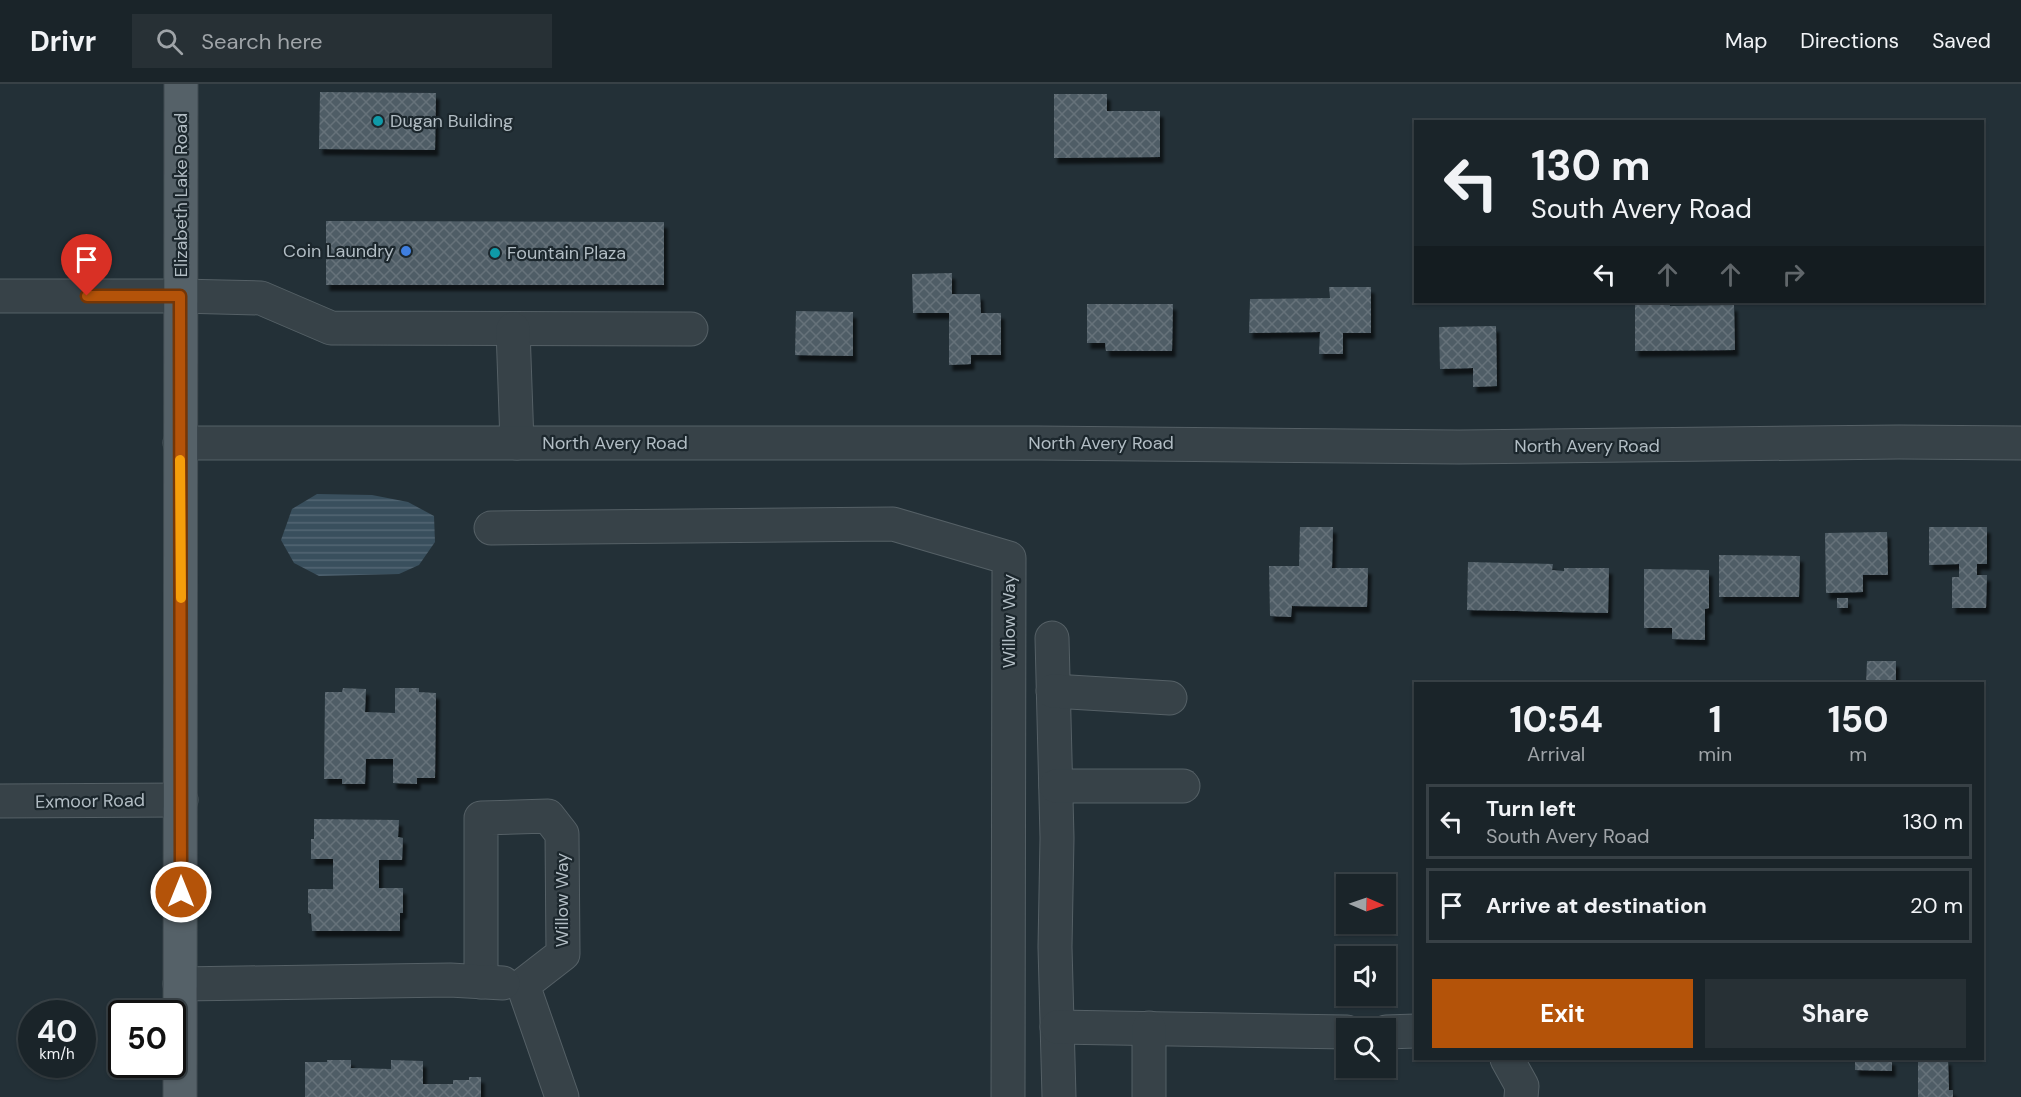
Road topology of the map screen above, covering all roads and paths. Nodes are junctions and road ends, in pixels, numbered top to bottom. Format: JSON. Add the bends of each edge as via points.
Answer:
{"nodes":[{"id":1,"x":181,"y":84,"type":"edge"},
{"id":2,"x":0,"y":296,"type":"edge"},
{"id":3,"x":180,"y":296,"type":"junction"},
{"id":4,"x":513,"y":329,"type":"junction"},
{"id":5,"x":691,"y":329,"type":"dead end"},
{"id":6,"x":180,"y":443,"type":"junction"},
{"id":7,"x":517,"y":443,"type":"junction"},
{"id":8,"x":2021,"y":443,"type":"edge"},
{"id":9,"x":491,"y":528,"type":"dead end"},
{"id":10,"x":1052,"y":638,"type":"dead end"},
{"id":11,"x":1053,"y":691,"type":"junction"},
{"id":12,"x":1170,"y":698,"type":"dead end"},
{"id":13,"x":1056,"y":786,"type":"junction"},
{"id":14,"x":1183,"y":786,"type":"dead end"},
{"id":15,"x":181,"y":800,"type":"junction"},
{"id":16,"x":0,"y":801,"type":"edge"},
{"id":17,"x":481,"y":982,"type":"junction"},
{"id":18,"x":180,"y":984,"type":"junction"},
{"id":19,"x":523,"y":984,"type":"junction"},
{"id":20,"x":1058,"y":1027,"type":"junction"},
{"id":21,"x":1149,"y":1028,"type":"junction"},
{"id":22,"x":1414,"y":1031,"type":"edge"},
{"id":23,"x":1336,"y":1032,"type":"edge"},
{"id":24,"x":1396,"y":1032,"type":"edge"},
{"id":25,"x":1508,"y":1060,"type":"edge"},
{"id":26,"x":180,"y":1097,"type":"edge"},
{"id":27,"x":562,"y":1097,"type":"edge"},
{"id":28,"x":1008,"y":1097,"type":"edge"},
{"id":29,"x":1059,"y":1097,"type":"edge"},
{"id":30,"x":1149,"y":1097,"type":"edge"},
{"id":31,"x":1521,"y":1097,"type":"edge"}],
"edges":[{"from":1,"to":3,"type":"main road","name":"Elizabeth Lake Road"},
{"from":2,"to":3,"type":"street"},
{"from":3,"to":4,"type":"street","via":[[261,298],[331,328]]},
{"from":3,"to":6,"type":"main road","name":"Elizabeth Lake Road"},
{"from":4,"to":5,"type":"street"},
{"from":4,"to":7,"type":"street"},
{"from":6,"to":7,"type":"street","name":"North Avery Road"},
{"from":6,"to":15,"type":"main road","name":"Elizabeth Lake Road"},
{"from":7,"to":8,"type":"street","name":"North Avery Road","via":[[1037,442],[1459,447]]},
{"from":9,"to":28,"type":"street","name":"Willow Way","via":[[893,524],[1009,558]]},
{"from":10,"to":11,"type":"street"},
{"from":11,"to":12,"type":"street"},
{"from":11,"to":13,"type":"street"},
{"from":13,"to":14,"type":"street"},
{"from":13,"to":20,"type":"street"},
{"from":15,"to":16,"type":"street","name":"Exmoor Road"},
{"from":15,"to":18,"type":"main road","name":"Elizabeth Lake Road"},
{"from":17,"to":18,"type":"street"},
{"from":17,"to":19,"type":"street"},
{"from":17,"to":19,"type":"street","name":"Willow Way","via":[[481,818],[548,816],[562,834],[563,954]]},
{"from":18,"to":26,"type":"main road","name":"Elizabeth Lake Road"},
{"from":19,"to":27,"type":"street"},
{"from":20,"to":21,"type":"street"},
{"from":20,"to":29,"type":"street"},
{"from":21,"to":23,"type":"street"},
{"from":21,"to":30,"type":"street"},
{"from":22,"to":24,"type":"street"},
{"from":25,"to":31,"type":"street","via":[[1522,1086]]}]}
